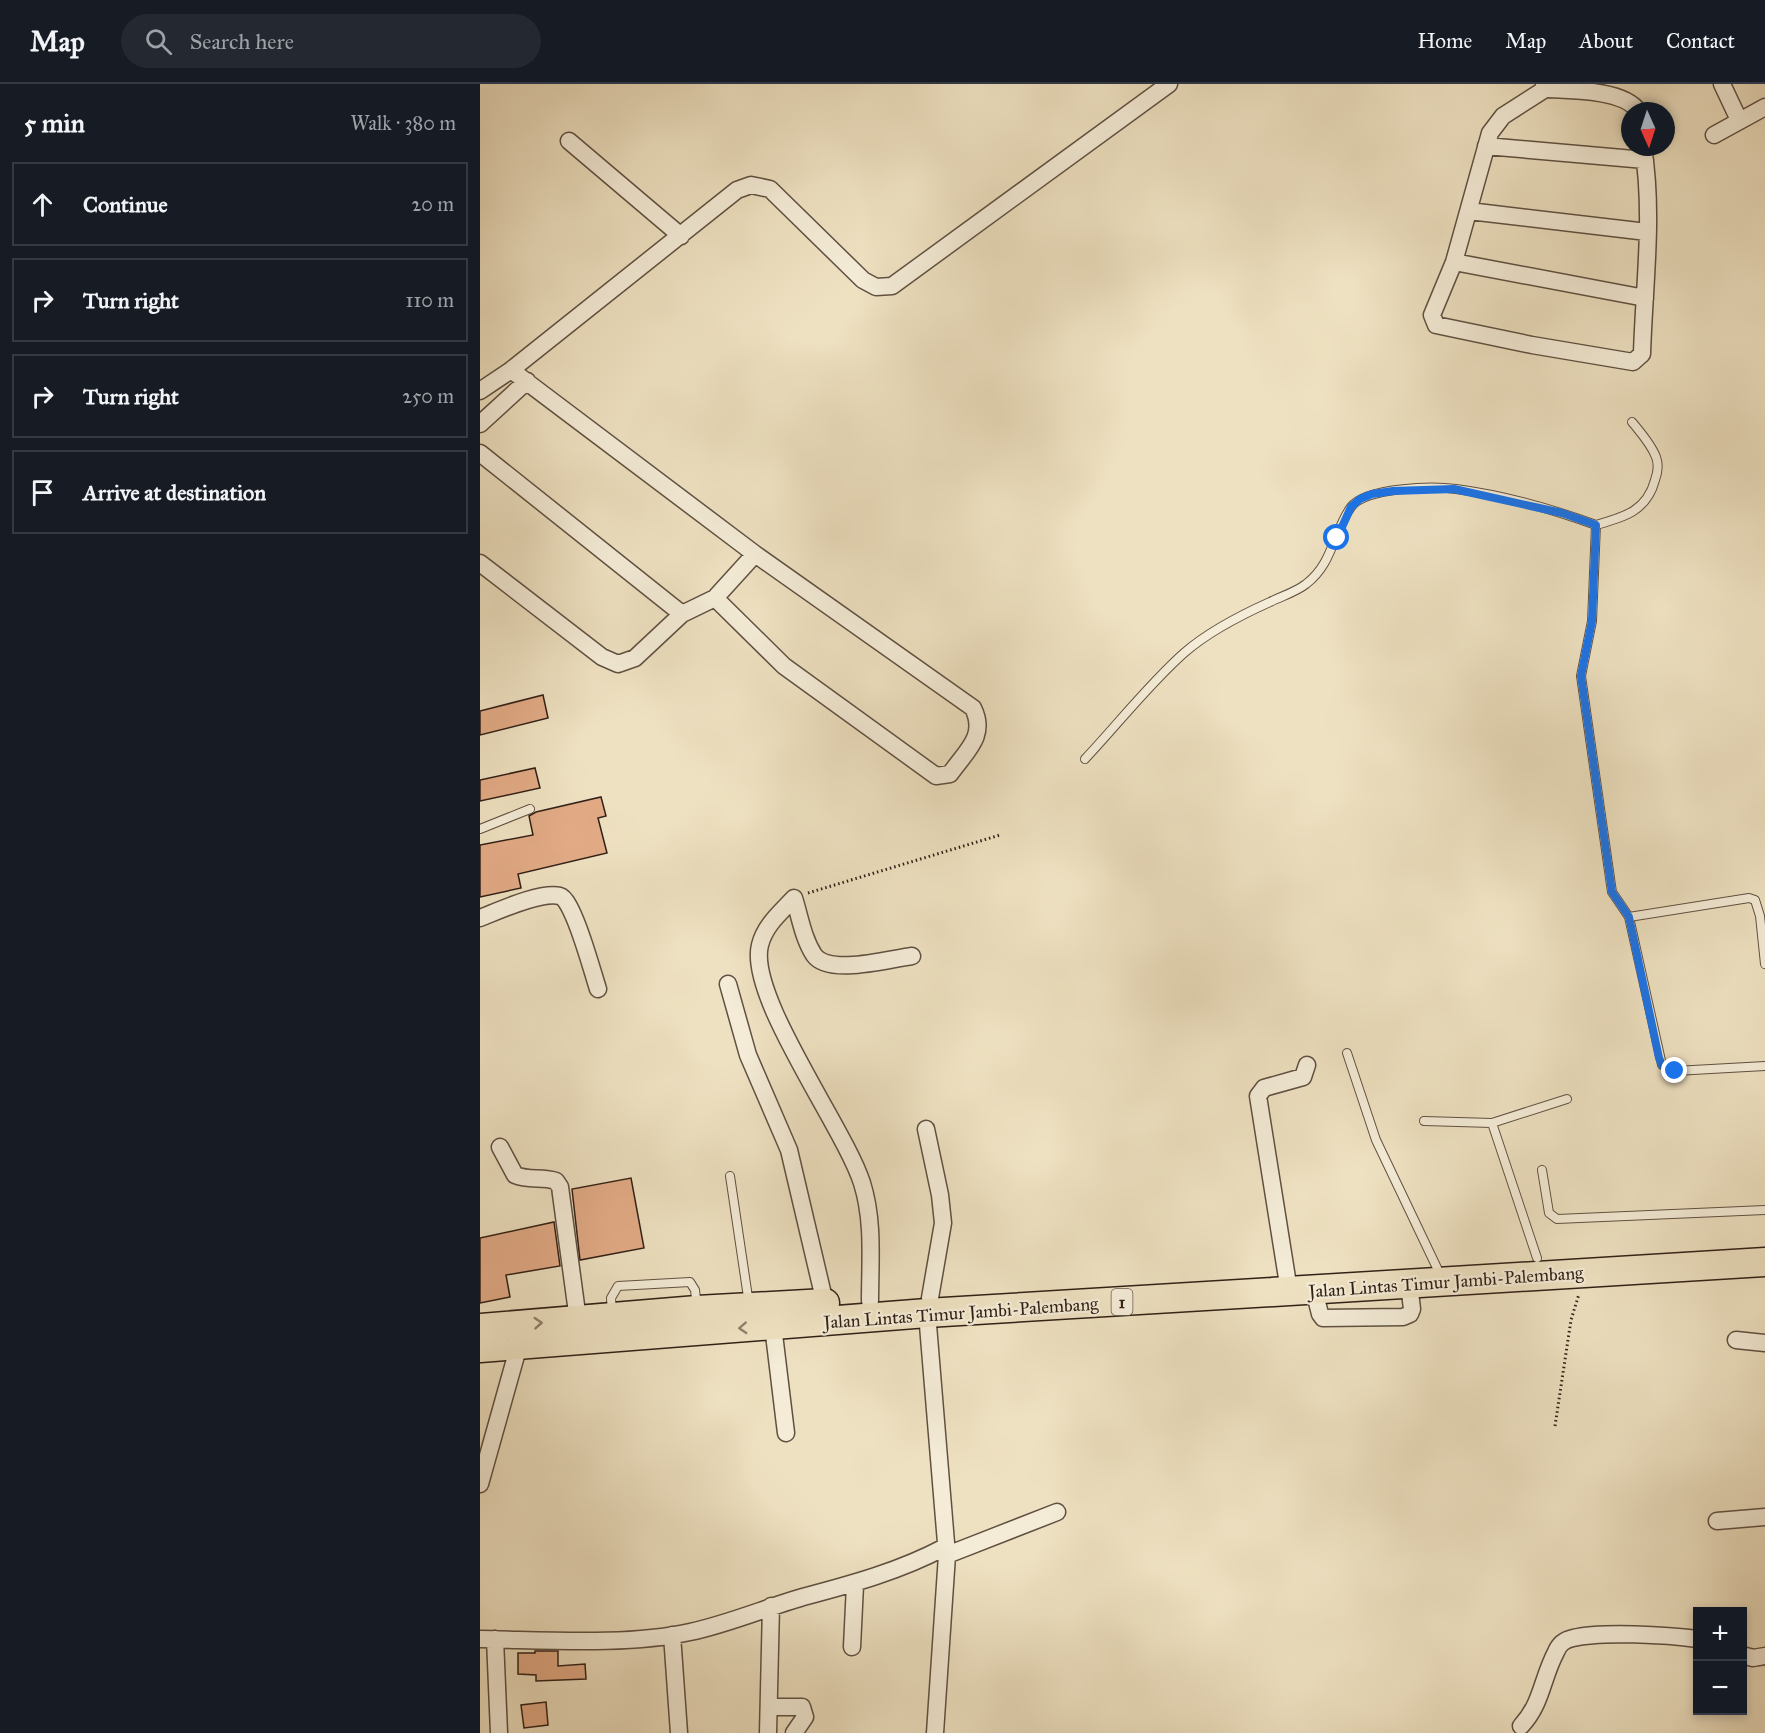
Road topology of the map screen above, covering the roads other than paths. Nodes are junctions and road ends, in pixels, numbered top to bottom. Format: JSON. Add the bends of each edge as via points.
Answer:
{"nodes":[{"id":1,"x":1169,"y":84,"type":"edge"},
{"id":2,"x":1722,"y":84,"type":"edge"},
{"id":3,"x":1548,"y":86,"type":"edge"},
{"id":4,"x":1629,"y":102,"type":"edge"},
{"id":5,"x":1765,"y":107,"type":"edge"},
{"id":6,"x":1740,"y":120,"type":"junction"},
{"id":7,"x":1714,"y":135,"type":"dead end"},
{"id":8,"x":569,"y":141,"type":"dead end"},
{"id":9,"x":1486,"y":146,"type":"junction"},
{"id":10,"x":1621,"y":152,"type":"edge"},
{"id":11,"x":1644,"y":156,"type":"edge"},
{"id":12,"x":1469,"y":211,"type":"junction"},
{"id":13,"x":1647,"y":232,"type":"junction"},
{"id":14,"x":681,"y":236,"type":"junction"},
{"id":15,"x":1454,"y":262,"type":"junction"},
{"id":16,"x":1645,"y":298,"type":"junction"},
{"id":17,"x":511,"y":370,"type":"junction"},
{"id":18,"x":526,"y":381,"type":"junction"},
{"id":19,"x":480,"y":391,"type":"edge"},
{"id":20,"x":1632,"y":422,"type":"dead end"},
{"id":21,"x":480,"y":424,"type":"edge"},
{"id":22,"x":480,"y":453,"type":"edge"},
{"id":23,"x":1596,"y":525,"type":"junction"},
{"id":24,"x":755,"y":554,"type":"junction"},
{"id":25,"x":480,"y":563,"type":"edge"},
{"id":26,"x":715,"y":598,"type":"junction"},
{"id":27,"x":682,"y":614,"type":"junction"},
{"id":28,"x":1085,"y":759,"type":"dead end"},
{"id":29,"x":530,"y":809,"type":"dead end"},
{"id":30,"x":480,"y":829,"type":"edge"},
{"id":31,"x":1629,"y":917,"type":"junction"},
{"id":32,"x":480,"y":918,"type":"edge"},
{"id":33,"x":912,"y":956,"type":"dead end"},
{"id":34,"x":1765,"y":964,"type":"edge"},
{"id":35,"x":728,"y":984,"type":"dead end"},
{"id":36,"x":598,"y":989,"type":"dead end"},
{"id":37,"x":1347,"y":1053,"type":"dead end"},
{"id":38,"x":1307,"y":1065,"type":"dead end"},
{"id":39,"x":1765,"y":1066,"type":"edge"},
{"id":40,"x":1567,"y":1100,"type":"dead end"},
{"id":41,"x":1424,"y":1121,"type":"dead end"},
{"id":42,"x":1492,"y":1124,"type":"junction"},
{"id":43,"x":926,"y":1128,"type":"dead end"},
{"id":44,"x":500,"y":1147,"type":"dead end"},
{"id":45,"x":1542,"y":1170,"type":"dead end"},
{"id":46,"x":729,"y":1176,"type":"dead end"},
{"id":47,"x":1765,"y":1210,"type":"edge"},
{"id":48,"x":1765,"y":1245,"type":"edge"},
{"id":49,"x":1537,"y":1258,"type":"junction"},
{"id":50,"x":1765,"y":1262,"type":"edge"},
{"id":51,"x":1437,"y":1268,"type":"junction"},
{"id":52,"x":1287,"y":1278,"type":"junction"},
{"id":53,"x":870,"y":1301,"type":"junction"},
{"id":54,"x":825,"y":1303,"type":"junction"},
{"id":55,"x":928,"y":1305,"type":"junction"},
{"id":56,"x":749,"y":1307,"type":"junction"},
{"id":57,"x":697,"y":1310,"type":"junction"},
{"id":58,"x":612,"y":1317,"type":"junction"},
{"id":59,"x":578,"y":1320,"type":"junction"},
{"id":60,"x":669,"y":1323,"type":"junction"},
{"id":61,"x":773,"y":1326,"type":"junction"},
{"id":62,"x":480,"y":1328,"type":"edge"},
{"id":63,"x":1736,"y":1340,"type":"dead end"},
{"id":64,"x":1765,"y":1343,"type":"edge"},
{"id":65,"x":519,"y":1345,"type":"junction"},
{"id":66,"x":480,"y":1348,"type":"edge"},
{"id":67,"x":786,"y":1433,"type":"dead end"},
{"id":68,"x":480,"y":1484,"type":"edge"},
{"id":69,"x":1057,"y":1512,"type":"dead end"},
{"id":70,"x":1765,"y":1517,"type":"edge"},
{"id":71,"x":1717,"y":1521,"type":"dead end"},
{"id":72,"x":946,"y":1551,"type":"junction"},
{"id":73,"x":855,"y":1585,"type":"junction"},
{"id":74,"x":771,"y":1606,"type":"junction"},
{"id":75,"x":672,"y":1635,"type":"junction"},
{"id":76,"x":1693,"y":1638,"type":"edge"},
{"id":77,"x":487,"y":1639,"type":"edge"},
{"id":78,"x":852,"y":1647,"type":"dead end"},
{"id":79,"x":1747,"y":1656,"type":"edge"},
{"id":80,"x":1765,"y":1656,"type":"edge"},
{"id":81,"x":771,"y":1707,"type":"junction"},
{"id":82,"x":1521,"y":1726,"type":"dead end"},
{"id":83,"x":500,"y":1733,"type":"edge"},
{"id":84,"x":679,"y":1733,"type":"edge"},
{"id":85,"x":768,"y":1733,"type":"edge"},
{"id":86,"x":794,"y":1733,"type":"edge"},
{"id":87,"x":935,"y":1733,"type":"edge"}],
"edges":[{"from":1,"to":14,"type":"street","via":[[892,286],[876,287],[863,280],[770,189],[751,185],[737,190]]},
{"from":2,"to":6,"type":"street"},
{"from":3,"to":4,"type":"street","via":[[1586,90]]},
{"from":3,"to":9,"type":"street","via":[[1503,116]]},
{"from":5,"to":6,"type":"street"},
{"from":6,"to":7,"type":"street"},
{"from":8,"to":14,"type":"street"},
{"from":9,"to":10,"type":"street"},
{"from":9,"to":12,"type":"street"},
{"from":11,"to":13,"type":"street"},
{"from":12,"to":13,"type":"street"},
{"from":12,"to":15,"type":"street"},
{"from":13,"to":16,"type":"street"},
{"from":14,"to":17,"type":"street"},
{"from":15,"to":16,"type":"street"},
{"from":15,"to":16,"type":"street","via":[[1432,315],[1436,325],[1532,345],[1633,362],[1642,354]]},
{"from":17,"to":18,"type":"street"},
{"from":17,"to":19,"type":"street"},
{"from":18,"to":21,"type":"street"},
{"from":18,"to":24,"type":"street"},
{"from":20,"to":23,"type":"lane","via":[[1657,460],[1652,492],[1642,506],[1627,516]]},
{"from":22,"to":27,"type":"street"},
{"from":23,"to":28,"type":"lane","via":[[1562,513],[1454,489],[1372,494],[1360,499],[1351,507],[1318,575],[1304,586],[1244,614],[1185,652]]},
{"from":23,"to":31,"type":"lane","via":[[1592,621],[1584,657],[1582,694],[1612,892]]},
{"from":24,"to":26,"type":"street"},
{"from":24,"to":26,"type":"street","via":[[973,708],[980,721],[978,734],[950,774],[936,776],[794,673]]},
{"from":25,"to":27,"type":"street","via":[[602,657],[618,664],[635,658]]},
{"from":26,"to":27,"type":"street"},
{"from":29,"to":30,"type":"lane"},
{"from":31,"to":34,"type":"lane","via":[[1755,900]]},
{"from":31,"to":39,"type":"lane","via":[[1662,1065],[1675,1071]]},
{"from":32,"to":36,"type":"street","via":[[539,897],[560,896],[566,900],[576,923]]},
{"from":33,"to":53,"type":"street","via":[[837,966],[823,963],[815,957],[807,940],[795,898],[771,921],[760,945],[764,983],[788,1040],[862,1182],[869,1208]]},
{"from":35,"to":54,"type":"street","via":[[748,1055],[789,1150]]},
{"from":37,"to":51,"type":"lane","via":[[1376,1140]]},
{"from":38,"to":52,"type":"street","via":[[1303,1077],[1264,1088],[1258,1096]]},
{"from":40,"to":42,"type":"lane"},
{"from":41,"to":42,"type":"lane"},
{"from":42,"to":49,"type":"lane"},
{"from":43,"to":55,"type":"street","via":[[943,1223]]},
{"from":44,"to":59,"type":"street","via":[[515,1175],[528,1180],[549,1179],[560,1187]]},
{"from":45,"to":47,"type":"lane","via":[[1549,1213],[1557,1219]]},
{"from":46,"to":56,"type":"lane"},
{"from":48,"to":49,"type":"highway","name":"Jalan Lintas Timur Jambi-Palembang","number":"1"},
{"from":49,"to":51,"type":"highway","name":"Jalan Lintas Timur Jambi-Palembang","number":"1"},
{"from":50,"to":55,"type":"highway","name":"Jalan Lintas Timur Jambi-Palembang","number":"1","via":[[1314,1290]]},
{"from":51,"to":52,"type":"highway","name":"Jalan Lintas Timur Jambi-Palembang","number":"1"},
{"from":52,"to":55,"type":"highway","name":"Jalan Lintas Timur Jambi-Palembang","number":"1"},
{"from":53,"to":54,"type":"highway","name":"Jalan Lintas Timur Jambi-Palembang","number":"1"},
{"from":53,"to":55,"type":"highway","name":"Jalan Lintas Timur Jambi-Palembang","number":"1"},
{"from":54,"to":56,"type":"highway","name":"Jalan Lintas Timur Jambi-Palembang","number":"1"},
{"from":55,"to":61,"type":"highway","name":"Jalan Lintas Timur Jambi-Palembang","number":"1"},
{"from":55,"to":72,"type":"street"},
{"from":56,"to":57,"type":"highway","name":"Jalan Lintas Timur Jambi-Palembang","number":"1"},
{"from":57,"to":58,"type":"lane","via":[[690,1282],[618,1286],[611,1298]]},
{"from":57,"to":60,"type":"highway","name":"Jalan Lintas Timur Jambi-Palembang","number":"1"},
{"from":58,"to":59,"type":"highway","name":"Jalan Lintas Timur Jambi-Palembang","number":"1"},
{"from":58,"to":60,"type":"highway","name":"Jalan Lintas Timur Jambi-Palembang","number":"1"},
{"from":62,"to":59,"type":"highway","name":"Jalan Lintas Timur Jambi-Palembang","number":"1","one_way":true},
{"from":61,"to":60,"type":"highway","name":"Jalan Lintas Timur Jambi-Palembang","number":"1","one_way":true},
{"from":60,"to":65,"type":"highway","name":"Jalan Lintas Timur Jambi-Palembang","number":"1"},
{"from":61,"to":67,"type":"street"},
{"from":63,"to":64,"type":"street"},
{"from":65,"to":66,"type":"highway","name":"Jalan Lintas Timur Jambi-Palembang","number":"1"},
{"from":65,"to":68,"type":"street"},
{"from":69,"to":72,"type":"street"},
{"from":70,"to":71,"type":"street"},
{"from":72,"to":73,"type":"street"},
{"from":72,"to":87,"type":"street"},
{"from":73,"to":74,"type":"street"},
{"from":73,"to":78,"type":"street"},
{"from":74,"to":75,"type":"street","via":[[731,1621]]},
{"from":74,"to":81,"type":"street"},
{"from":75,"to":77,"type":"street"},
{"from":75,"to":84,"type":"street"},
{"from":76,"to":82,"type":"street","via":[[1602,1636],[1562,1642],[1532,1715]]},
{"from":77,"to":83,"type":"street"},
{"from":79,"to":80,"type":"street"},
{"from":81,"to":85,"type":"street"},
{"from":81,"to":86,"type":"street","via":[[802,1707],[805,1717]]}]}
